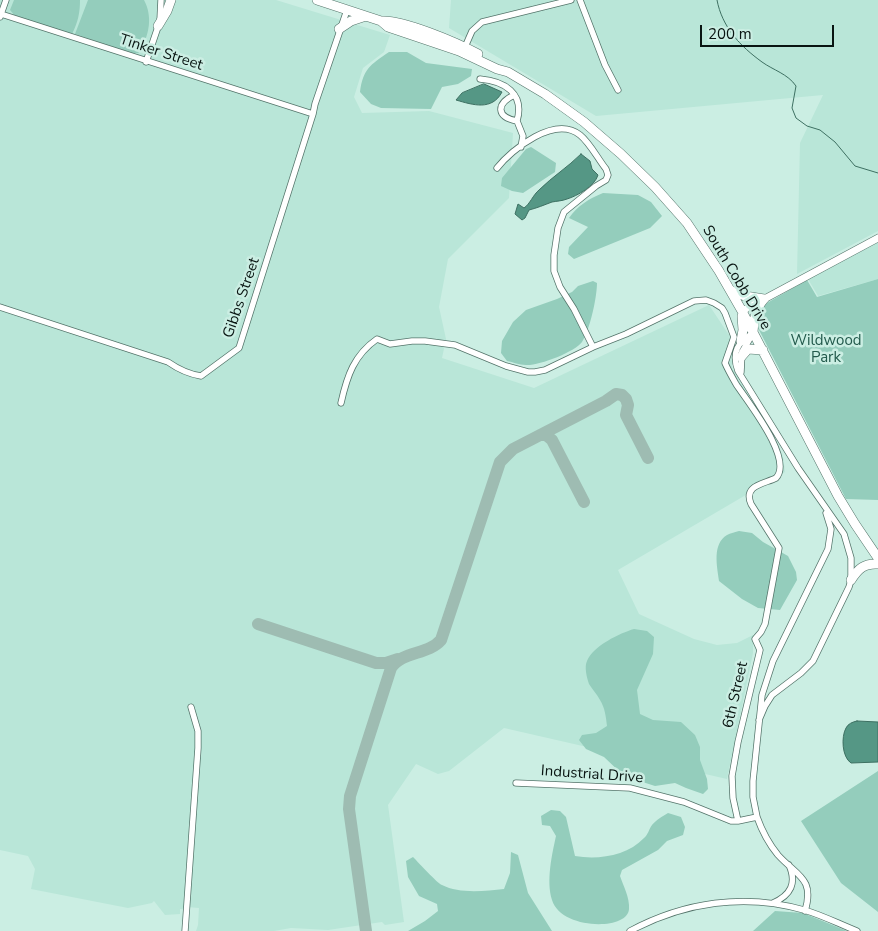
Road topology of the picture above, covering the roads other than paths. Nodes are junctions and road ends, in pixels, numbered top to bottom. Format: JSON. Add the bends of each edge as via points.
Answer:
{"nodes":[{"id":1,"x":6,"y":0,"type":"edge"},
{"id":2,"x":162,"y":0,"type":"edge"},
{"id":3,"x":171,"y":0,"type":"edge"},
{"id":4,"x":571,"y":0,"type":"edge"},
{"id":5,"x":580,"y":0,"type":"edge"},
{"id":6,"x":323,"y":1,"type":"edge"},
{"id":7,"x":347,"y":10,"type":"junction"},
{"id":8,"x":0,"y":16,"type":"edge"},
{"id":9,"x":366,"y":16,"type":"junction"},
{"id":10,"x":381,"y":21,"type":"junction"},
{"id":11,"x":158,"y":26,"type":"junction"},
{"id":12,"x":340,"y":29,"type":"junction"},
{"id":13,"x":469,"y":36,"type":"junction"},
{"id":14,"x":454,"y":42,"type":"junction"},
{"id":15,"x":462,"y":49,"type":"junction"},
{"id":16,"x":146,"y":62,"type":"junction"},
{"id":17,"x":480,"y":79,"type":"dead end"},
{"id":18,"x":618,"y":90,"type":"dead end"},
{"id":19,"x":514,"y":95,"type":"junction"},
{"id":20,"x":313,"y":114,"type":"junction"},
{"id":21,"x":517,"y":121,"type":"junction"},
{"id":22,"x":521,"y":147,"type":"junction"},
{"id":23,"x":497,"y":168,"type":"dead end"},
{"id":24,"x":878,"y":238,"type":"edge"},
{"id":25,"x":730,"y":290,"type":"junction"},
{"id":26,"x":764,"y":299,"type":"junction"},
{"id":27,"x":0,"y":307,"type":"edge"},
{"id":28,"x":742,"y":311,"type":"junction"},
{"id":29,"x":753,"y":333,"type":"junction"},
{"id":30,"x":741,"y":341,"type":"junction"},
{"id":31,"x":593,"y":347,"type":"junction"},
{"id":32,"x":763,"y":350,"type":"junction"},
{"id":33,"x":741,"y":357,"type":"junction"},
{"id":34,"x":741,"y":374,"type":"junction"},
{"id":35,"x":341,"y":403,"type":"dead end"},
{"id":36,"x":824,"y":506,"type":"junction"},
{"id":37,"x":878,"y":558,"type":"edge"},
{"id":38,"x":878,"y":564,"type":"edge"},
{"id":39,"x":851,"y":580,"type":"junction"},
{"id":40,"x":191,"y":707,"type":"dead end"},
{"id":41,"x":758,"y":720,"type":"junction"},
{"id":42,"x":516,"y":782,"type":"dead end"},
{"id":43,"x":757,"y":817,"type":"junction"},
{"id":44,"x":738,"y":821,"type":"junction"},
{"id":45,"x":789,"y":865,"type":"junction"},
{"id":46,"x":809,"y":896,"type":"junction"},
{"id":47,"x":771,"y":904,"type":"junction"},
{"id":48,"x":805,"y":911,"type":"junction"},
{"id":49,"x":820,"y":916,"type":"junction"},
{"id":50,"x":185,"y":931,"type":"edge"},
{"id":51,"x":630,"y":931,"type":"edge"},
{"id":52,"x":857,"y":931,"type":"edge"}],
"edges":[{"from":1,"to":8,"type":"street"},
{"from":2,"to":11,"type":"street"},
{"from":3,"to":11,"type":"main road"},
{"from":4,"to":13,"type":"street","via":[[485,21]]},
{"from":5,"to":18,"type":"street"},
{"from":6,"to":7,"type":"main road","name":"South Cobb Drive"},
{"from":7,"to":9,"type":"main road","name":"South Cobb Drive"},
{"from":7,"to":12,"type":"street","name":"Gibbs Street"},
{"from":8,"to":16,"type":"street","name":"Tinker Street"},
{"from":9,"to":10,"type":"main road","name":"South Cobb Drive"},
{"from":9,"to":12,"type":"main road"},
{"from":10,"to":14,"type":"main road","name":"South Cobb Drive","via":[[390,20]]},
{"from":10,"to":15,"type":"main road","name":"South Cobb Drive","via":[[388,27]]},
{"from":11,"to":16,"type":"street"},
{"from":12,"to":20,"type":"street","name":"Gibbs Street"},
{"from":13,"to":14,"type":"street"},
{"from":13,"to":15,"type":"street"},
{"from":14,"to":15,"type":"main road","name":"South Cobb Drive"},
{"from":15,"to":25,"type":"main road","name":"South Cobb Drive","via":[[544,94],[584,122],[633,165],[686,223]]},
{"from":16,"to":20,"type":"street","name":"Tinker Street"},
{"from":17,"to":19,"type":"street","via":[[506,86]]},
{"from":19,"to":21,"type":"street","via":[[518,105]]},
{"from":19,"to":21,"type":"street","via":[[500,107],[507,117]]},
{"from":20,"to":27,"type":"street","name":"Gibbs Street","via":[[239,348],[200,376],[180,370],[168,362]]},
{"from":21,"to":22,"type":"street","via":[[523,136]]},
{"from":22,"to":23,"type":"street"},
{"from":22,"to":31,"type":"street","via":[[546,131],[570,130],[584,140],[608,175],[606,180],[564,212],[554,255],[554,272],[560,287]]},
{"from":24,"to":26,"type":"street"},
{"from":25,"to":26,"type":"main road"},
{"from":25,"to":28,"type":"main road","name":"South Cobb Drive"},
{"from":26,"to":28,"type":"street"},
{"from":26,"to":29,"type":"main road","via":[[755,314]]},
{"from":28,"to":29,"type":"main road","name":"South Cobb Drive"},
{"from":28,"to":30,"type":"main road"},
{"from":29,"to":30,"type":"street"},
{"from":29,"to":32,"type":"main road","name":"South Cobb Drive"},
{"from":29,"to":33,"type":"street"},
{"from":30,"to":34,"type":"street","via":[[736,357]]},
{"from":31,"to":35,"type":"street","via":[[545,370],[528,372],[455,345],[425,341],[390,344],[377,339],[359,354],[349,370]]},
{"from":31,"to":44,"type":"street","name":"6th Street","via":[[694,301],[706,300],[722,308],[734,337],[725,363],[766,429],[778,456],[778,476],[752,488],[749,496],[779,548],[765,624],[755,639],[760,650],[732,776]]},
{"from":32,"to":33,"type":"main road","via":[[748,349]]},
{"from":32,"to":37,"type":"main road","name":"South Cobb Drive","via":[[846,510]]},
{"from":33,"to":34,"type":"street"},
{"from":34,"to":36,"type":"street"},
{"from":36,"to":39,"type":"street","via":[[847,539]]},
{"from":36,"to":41,"type":"street","via":[[831,529],[828,548],[773,661]]},
{"from":38,"to":39,"type":"main road","via":[[862,567]]},
{"from":39,"to":41,"type":"street","via":[[813,661],[772,695]]},
{"from":40,"to":50,"type":"street","via":[[198,731],[198,748]]},
{"from":41,"to":43,"type":"street","via":[[753,787]]},
{"from":42,"to":44,"type":"street","name":"Industrial Drive","via":[[630,788]]},
{"from":43,"to":44,"type":"street","name":"Industrial Drive"},
{"from":43,"to":45,"type":"street","via":[[772,848]]},
{"from":45,"to":46,"type":"street","via":[[806,881]]},
{"from":45,"to":47,"type":"street","via":[[793,878],[790,890]]},
{"from":46,"to":48,"type":"street"},
{"from":46,"to":49,"type":"street"},
{"from":47,"to":48,"type":"street"},
{"from":47,"to":51,"type":"street","via":[[728,902],[698,905],[668,913]]},
{"from":48,"to":49,"type":"street"},
{"from":49,"to":52,"type":"street"}]}
